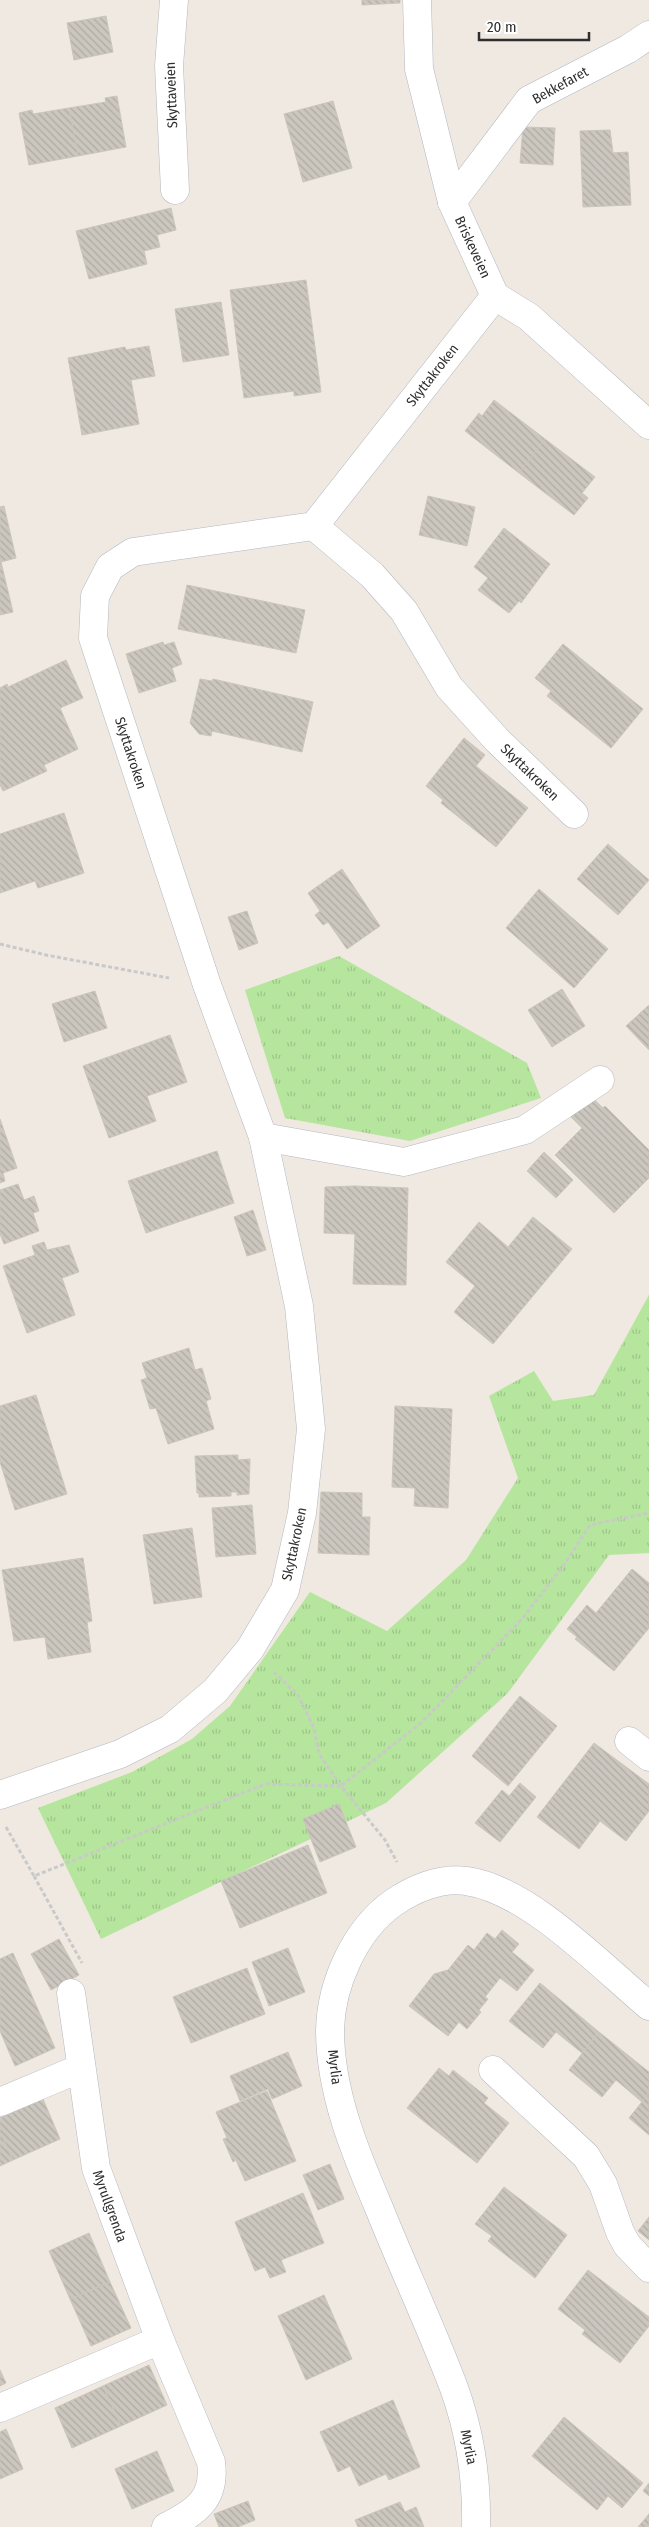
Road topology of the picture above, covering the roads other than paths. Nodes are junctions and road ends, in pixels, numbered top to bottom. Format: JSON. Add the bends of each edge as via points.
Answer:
{"nodes":[{"id":1,"x":174,"y":0,"type":"edge"},
{"id":2,"x":417,"y":0,"type":"edge"},
{"id":3,"x":649,"y":35,"type":"edge"},
{"id":4,"x":175,"y":190,"type":"dead end"},
{"id":5,"x":452,"y":202,"type":"junction"},
{"id":6,"x":495,"y":296,"type":"junction"},
{"id":7,"x":649,"y":424,"type":"edge"},
{"id":8,"x":314,"y":526,"type":"junction"},
{"id":9,"x":574,"y":814,"type":"dead end"},
{"id":10,"x":600,"y":1080,"type":"dead end"},
{"id":11,"x":264,"y":1137,"type":"junction"},
{"id":12,"x":2,"y":1808,"type":"edge"},
{"id":13,"x":71,"y":1993,"type":"road end"},
{"id":14,"x":643,"y":1995,"type":"edge"},
{"id":15,"x":81,"y":2068,"type":"junction"},
{"id":16,"x":493,"y":2070,"type":"dead end"},
{"id":17,"x":0,"y":2102,"type":"edge"},
{"id":18,"x":649,"y":2268,"type":"edge"},
{"id":19,"x":160,"y":2340,"type":"junction"},
{"id":20,"x":0,"y":2408,"type":"edge"},
{"id":21,"x":166,"y":2527,"type":"edge"},
{"id":22,"x":476,"y":2527,"type":"edge"}],
"edges":[{"from":1,"to":4,"type":"street","name":"Skyttaveien","via":[[170,66]]},
{"from":2,"to":5,"type":"street","name":"Briskeveien","via":[[418,69]]},
{"from":3,"to":5,"type":"street","name":"Bekkefaret","via":[[529,100]]},
{"from":5,"to":6,"type":"street","name":"Briskeveien"},
{"from":6,"to":7,"type":"street","name":"Briskeveien","via":[[529,317]]},
{"from":6,"to":8,"type":"street","name":"Skyttakroken"},
{"from":8,"to":9,"type":"street","name":"Skyttakroken","via":[[372,575],[404,611],[449,688],[497,740]]},
{"from":8,"to":11,"type":"street","name":"Skyttakroken","via":[[133,552],[110,567],[95,596],[93,638],[207,985]]},
{"from":10,"to":11,"type":"street","via":[[525,1130],[404,1162]]},
{"from":11,"to":12,"type":"street","name":"Skyttakroken","via":[[299,1306],[311,1429],[302,1513],[285,1590],[250,1649],[215,1692],[170,1729]]},
{"from":13,"to":15,"type":"street","name":"Myrullgrenda"},
{"from":14,"to":22,"type":"street","name":"Myrlia","via":[[550,1923],[502,1892],[465,1880],[430,1884],[382,1911],[368,1926],[339,1982],[330,2030],[346,2123],[454,2390],[474,2468]]},
{"from":15,"to":17,"type":"street"},
{"from":15,"to":19,"type":"street","name":"Myrullgrenda","via":[[96,2168]]},
{"from":16,"to":18,"type":"street","via":[[586,2156],[603,2184],[627,2245]]},
{"from":19,"to":20,"type":"street"},
{"from":19,"to":21,"type":"street","name":"Myrullgrenda","via":[[211,2462],[213,2477],[205,2499],[183,2518]]}]}
